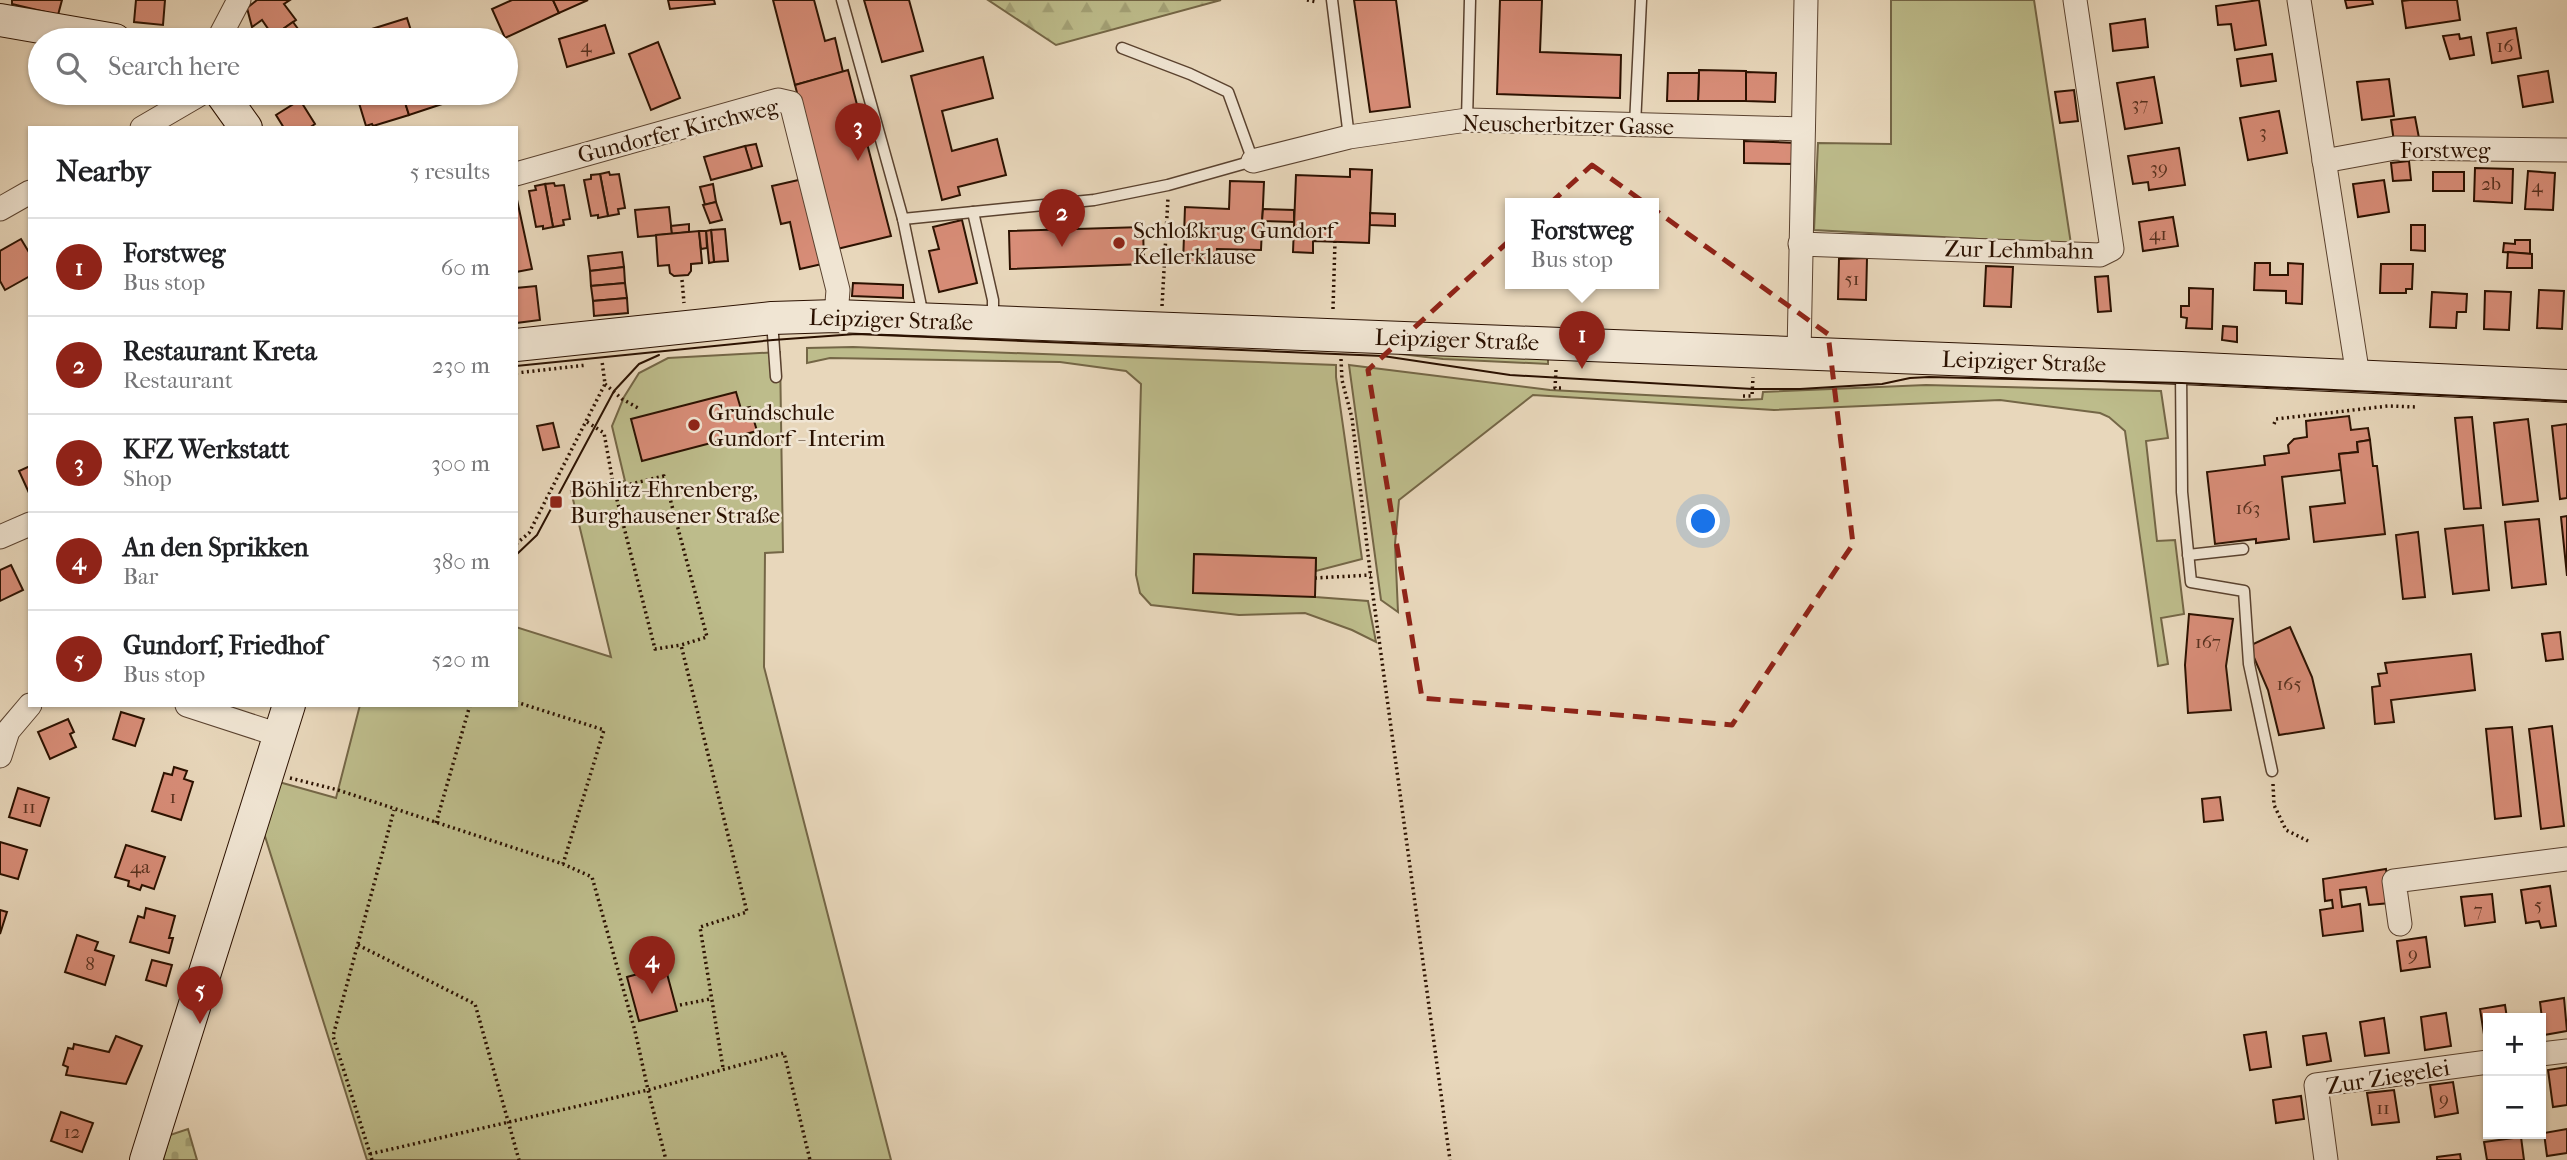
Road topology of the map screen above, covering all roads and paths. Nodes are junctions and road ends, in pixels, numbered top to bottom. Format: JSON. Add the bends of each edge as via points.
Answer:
{"nodes":[{"id":1,"x":239,"y":0,"type":"edge"},
{"id":2,"x":842,"y":0,"type":"edge"},
{"id":3,"x":1332,"y":0,"type":"edge"},
{"id":4,"x":1470,"y":0,"type":"edge"},
{"id":5,"x":1641,"y":0,"type":"edge"},
{"id":6,"x":1806,"y":0,"type":"edge"},
{"id":7,"x":2075,"y":0,"type":"edge"},
{"id":8,"x":2300,"y":0,"type":"edge"},
{"id":9,"x":0,"y":20,"type":"edge"},
{"id":10,"x":46,"y":28,"type":"edge"},
{"id":11,"x":224,"y":28,"type":"edge"},
{"id":12,"x":1122,"y":48,"type":"dead end"},
{"id":13,"x":181,"y":105,"type":"edge"},
{"id":14,"x":230,"y":105,"type":"edge"},
{"id":15,"x":1467,"y":120,"type":"junction"},
{"id":16,"x":1635,"y":125,"type":"junction"},
{"id":17,"x":145,"y":126,"type":"edge"},
{"id":18,"x":245,"y":126,"type":"edge"},
{"id":19,"x":1803,"y":129,"type":"junction"},
{"id":20,"x":1349,"y":137,"type":"junction"},
{"id":21,"x":2567,"y":150,"type":"edge"},
{"id":22,"x":1253,"y":161,"type":"junction"},
{"id":23,"x":2324,"y":161,"type":"junction"},
{"id":24,"x":518,"y":173,"type":"edge"},
{"id":25,"x":1168,"y":185,"type":"junction"},
{"id":26,"x":28,"y":193,"type":"edge"},
{"id":27,"x":0,"y":209,"type":"edge"},
{"id":28,"x":973,"y":212,"type":"junction"},
{"id":29,"x":903,"y":219,"type":"junction"},
{"id":30,"x":1335,"y":241,"type":"dead end"},
{"id":31,"x":1800,"y":244,"type":"junction"},
{"id":32,"x":1162,"y":308,"type":"dead end"},
{"id":33,"x":836,"y":316,"type":"junction"},
{"id":34,"x":772,"y":318,"type":"junction"},
{"id":35,"x":919,"y":321,"type":"junction"},
{"id":36,"x":993,"y":323,"type":"junction"},
{"id":37,"x":1336,"y":336,"type":"junction"},
{"id":38,"x":518,"y":345,"type":"edge"},
{"id":39,"x":601,"y":350,"type":"junction"},
{"id":40,"x":1798,"y":354,"type":"junction"},
{"id":41,"x":1556,"y":364,"type":"dead end"},
{"id":42,"x":2181,"y":368,"type":"junction"},
{"id":43,"x":518,"y":372,"type":"edge"},
{"id":44,"x":1753,"y":374,"type":"dead end"},
{"id":45,"x":2358,"y":376,"type":"junction"},
{"id":46,"x":776,"y":377,"type":"dead end"},
{"id":47,"x":606,"y":384,"type":"junction"},
{"id":48,"x":2567,"y":386,"type":"edge"},
{"id":49,"x":1562,"y":388,"type":"dead end"},
{"id":50,"x":1743,"y":396,"type":"dead end"},
{"id":51,"x":2429,"y":407,"type":"dead end"},
{"id":52,"x":640,"y":409,"type":"dead end"},
{"id":53,"x":587,"y":422,"type":"junction"},
{"id":54,"x":2273,"y":424,"type":"dead end"},
{"id":55,"x":614,"y":488,"type":"junction"},
{"id":56,"x":28,"y":525,"type":"edge"},
{"id":57,"x":0,"y":537,"type":"edge"},
{"id":58,"x":518,"y":542,"type":"edge"},
{"id":59,"x":2243,"y":549,"type":"dead end"},
{"id":60,"x":2188,"y":555,"type":"junction"},
{"id":61,"x":1371,"y":575,"type":"junction"},
{"id":62,"x":1315,"y":578,"type":"dead end"},
{"id":63,"x":681,"y":645,"type":"junction"},
{"id":64,"x":518,"y":703,"type":"edge"},
{"id":65,"x":28,"y":706,"type":"edge"},
{"id":66,"x":193,"y":707,"type":"edge"},
{"id":67,"x":288,"y":707,"type":"edge"},
{"id":68,"x":469,"y":707,"type":"edge"},
{"id":69,"x":279,"y":735,"type":"junction"},
{"id":70,"x":0,"y":756,"type":"edge"},
{"id":71,"x":2272,"y":771,"type":"joint"},
{"id":72,"x":268,"y":772,"type":"junction"},
{"id":73,"x":394,"y":810,"type":"junction"},
{"id":74,"x":436,"y":823,"type":"junction"},
{"id":75,"x":2308,"y":841,"type":"dead end"},
{"id":76,"x":2567,"y":859,"type":"edge"},
{"id":77,"x":563,"y":864,"type":"junction"},
{"id":78,"x":2400,"y":924,"type":"dead end"},
{"id":79,"x":358,"y":945,"type":"junction"},
{"id":80,"x":710,"y":999,"type":"junction"},
{"id":81,"x":680,"y":1005,"type":"dead end"},
{"id":82,"x":2567,"y":1051,"type":"edge"},
{"id":83,"x":2546,"y":1053,"type":"edge"},
{"id":84,"x":2483,"y":1063,"type":"edge"},
{"id":85,"x":723,"y":1068,"type":"junction"},
{"id":86,"x":648,"y":1090,"type":"junction"},
{"id":87,"x":508,"y":1123,"type":"junction"},
{"id":88,"x":370,"y":1154,"type":"junction"},
{"id":89,"x":146,"y":1160,"type":"edge"},
{"id":90,"x":372,"y":1160,"type":"edge"},
{"id":91,"x":519,"y":1160,"type":"edge"},
{"id":92,"x":666,"y":1160,"type":"edge"},
{"id":93,"x":810,"y":1160,"type":"edge"},
{"id":94,"x":1450,"y":1160,"type":"edge"},
{"id":95,"x":2326,"y":1160,"type":"edge"}],
"edges":[{"from":1,"to":11,"type":"street"},
{"from":2,"to":29,"type":"lane"},
{"from":3,"to":20,"type":"lane"},
{"from":4,"to":15,"type":"lane"},
{"from":5,"to":16,"type":"lane"},
{"from":6,"to":19,"type":"street"},
{"from":7,"to":31,"type":"street","name":"Zur Lehmbahn","via":[[2112,249],[2100,255]]},
{"from":8,"to":23,"type":"street"},
{"from":9,"to":10,"type":"street"},
{"from":12,"to":22,"type":"lane","via":[[1227,92]]},
{"from":13,"to":17,"type":"street"},
{"from":14,"to":18,"type":"street"},
{"from":15,"to":16,"type":"street","name":"Neuscherbitzer Gasse"},
{"from":15,"to":20,"type":"street","name":"Neuscherbitzer Gasse"},
{"from":16,"to":19,"type":"street","name":"Neuscherbitzer Gasse"},
{"from":19,"to":31,"type":"street"},
{"from":20,"to":22,"type":"street","name":"Neuscherbitzer Gasse"},
{"from":21,"to":23,"type":"street","name":"Forstweg","via":[[2395,148]]},
{"from":22,"to":25,"type":"lane"},
{"from":23,"to":45,"type":"street"},
{"from":24,"to":33,"type":"street","name":"Gundorfer Kirchweg","via":[[778,100],[791,103],[838,290]]},
{"from":25,"to":28,"type":"lane","via":[[1094,200]]},
{"from":25,"to":32,"type":"path"},
{"from":26,"to":27,"type":"street"},
{"from":28,"to":29,"type":"lane"},
{"from":28,"to":36,"type":"lane","via":[[993,300]]},
{"from":29,"to":35,"type":"lane","via":[[921,306]]},
{"from":30,"to":37,"type":"path"},
{"from":31,"to":40,"type":"street"},
{"from":33,"to":34,"type":"street","name":"Leipziger Straße"},
{"from":33,"to":35,"type":"street","name":"Leipziger Straße"},
{"from":34,"to":39,"type":"street","name":"Leipziger Straße"},
{"from":34,"to":46,"type":"lane"},
{"from":35,"to":36,"type":"street","name":"Leipziger Straße"},
{"from":36,"to":37,"type":"street","name":"Leipziger Straße"},
{"from":37,"to":40,"type":"street","name":"Leipziger Straße"},
{"from":37,"to":61,"type":"path","via":[[1352,418]]},
{"from":38,"to":39,"type":"street","name":"Leipziger Straße"},
{"from":39,"to":43,"type":"path"},
{"from":39,"to":47,"type":"path"},
{"from":40,"to":42,"type":"street","name":"Leipziger Straße"},
{"from":41,"to":49,"type":"path","via":[[1555,388]]},
{"from":42,"to":45,"type":"street","name":"Leipziger Straße"},
{"from":42,"to":60,"type":"lane","via":[[2182,492]]},
{"from":44,"to":50,"type":"path","via":[[1752,396]]},
{"from":45,"to":48,"type":"street","name":"Leipziger Straße"},
{"from":47,"to":52,"type":"path"},
{"from":47,"to":53,"type":"path"},
{"from":51,"to":54,"type":"path","via":[[2388,406],[2276,419]]},
{"from":53,"to":55,"type":"path","via":[[604,433]]},
{"from":53,"to":58,"type":"path","via":[[529,533]]},
{"from":55,"to":63,"type":"path","via":[[655,649]]},
{"from":55,"to":63,"type":"path","via":[[664,476],[707,637]]},
{"from":56,"to":57,"type":"street"},
{"from":59,"to":60,"type":"lane"},
{"from":60,"to":71,"type":"lane","via":[[2191,582],[2244,591],[2249,664]]},
{"from":61,"to":62,"type":"path"},
{"from":61,"to":94,"type":"path"},
{"from":63,"to":80,"type":"path","via":[[747,912],[700,927]]},
{"from":64,"to":77,"type":"path","via":[[604,730]]},
{"from":65,"to":70,"type":"street","via":[[8,731]]},
{"from":66,"to":69,"type":"street"},
{"from":67,"to":69,"type":"street"},
{"from":68,"to":74,"type":"path"},
{"from":69,"to":72,"type":"street"},
{"from":71,"to":75,"type":"path","via":[[2274,805],[2286,830]]},
{"from":72,"to":73,"type":"path"},
{"from":72,"to":89,"type":"street"},
{"from":73,"to":74,"type":"path"},
{"from":73,"to":79,"type":"path"},
{"from":74,"to":77,"type":"path"},
{"from":76,"to":78,"type":"street","via":[[2394,881]]},
{"from":77,"to":86,"type":"path","via":[[592,877]]},
{"from":79,"to":87,"type":"path","via":[[475,1004]]},
{"from":79,"to":88,"type":"path","via":[[333,1037]]},
{"from":80,"to":81,"type":"path"},
{"from":80,"to":85,"type":"path"},
{"from":82,"to":83,"type":"street"},
{"from":84,"to":95,"type":"street","name":"Zur Ziegelei","via":[[2316,1085]]},
{"from":85,"to":86,"type":"path"},
{"from":85,"to":93,"type":"path","via":[[784,1053]]},
{"from":86,"to":87,"type":"path"},
{"from":86,"to":92,"type":"path"},
{"from":87,"to":88,"type":"path"},
{"from":87,"to":91,"type":"path"},
{"from":88,"to":90,"type":"path"}]}
